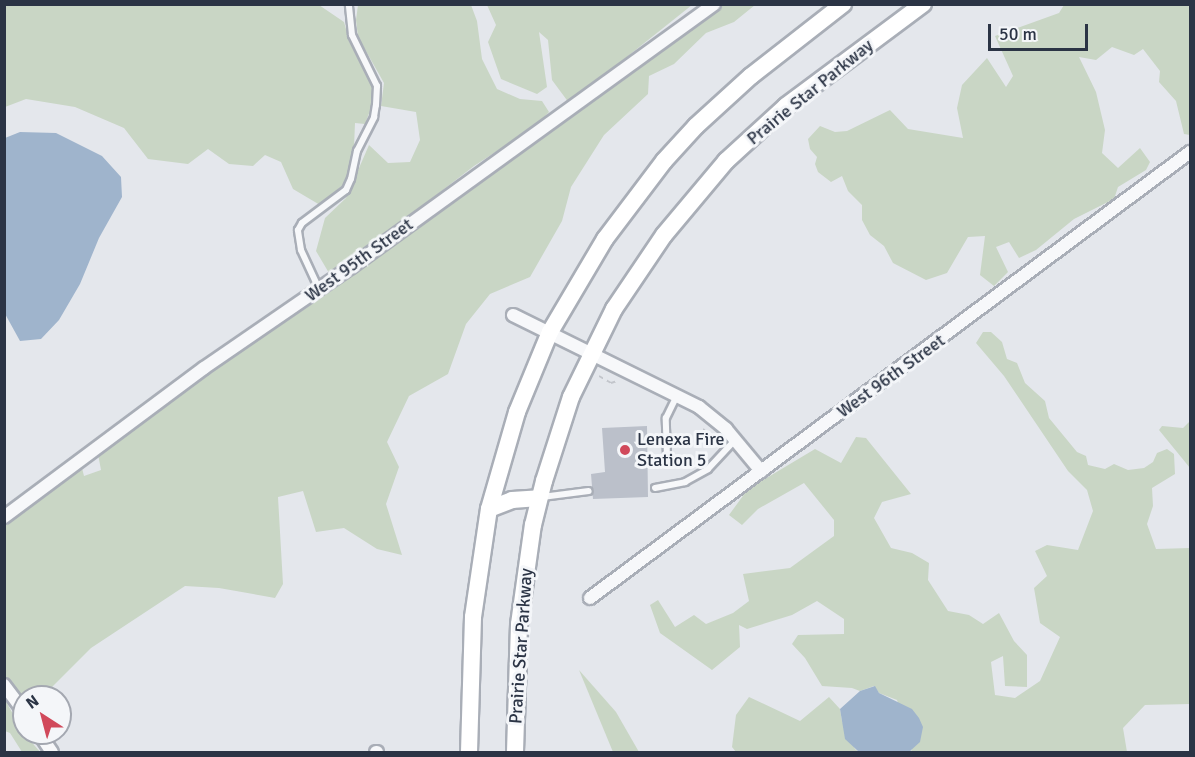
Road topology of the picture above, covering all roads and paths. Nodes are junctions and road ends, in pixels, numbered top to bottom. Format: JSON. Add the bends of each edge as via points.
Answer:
{"nodes":[{"id":1,"x":349,"y":4,"type":"edge"},
{"id":2,"x":714,"y":4,"type":"edge"},
{"id":3,"x":843,"y":4,"type":"edge"},
{"id":4,"x":923,"y":4,"type":"edge"},
{"id":5,"x":1191,"y":152,"type":"edge"},
{"id":6,"x":319,"y":289,"type":"junction"},
{"id":7,"x":513,"y":315,"type":"dead end"},
{"id":8,"x":550,"y":332,"type":"junction"},
{"id":9,"x":592,"y":352,"type":"junction"},
{"id":10,"x":677,"y":394,"type":"junction"},
{"id":11,"x":736,"y":439,"type":"junction"},
{"id":12,"x":667,"y":456,"type":"dead end"},
{"id":13,"x":761,"y":471,"type":"junction"},
{"id":14,"x":655,"y":488,"type":"dead end"},
{"id":15,"x":589,"y":491,"type":"dead end"},
{"id":16,"x":540,"y":498,"type":"junction"},
{"id":17,"x":489,"y":509,"type":"junction"},
{"id":18,"x":4,"y":516,"type":"edge"},
{"id":19,"x":590,"y":598,"type":"dead end"},
{"id":20,"x":469,"y":753,"type":"edge"},
{"id":21,"x":515,"y":753,"type":"edge"}],
"edges":[{"from":1,"to":6,"type":"lane","via":[[352,35],[377,86],[376,105],[346,190],[302,223],[298,231],[301,250]]},
{"from":2,"to":6,"type":"street","name":"West 95th Street"},
{"from":3,"to":8,"type":"main road","via":[[751,76],[664,160],[604,239]]},
{"from":4,"to":9,"type":"main road","name":"Prairie Star Parkway","via":[[786,106],[726,161],[658,243],[614,309]]},
{"from":5,"to":13,"type":"street","name":"West 96th Street"},
{"from":6,"to":18,"type":"street","name":"West 95th Street","via":[[204,368]]},
{"from":7,"to":8,"type":"street"},
{"from":8,"to":9,"type":"street"},
{"from":8,"to":17,"type":"main road","via":[[517,412]]},
{"from":9,"to":10,"type":"street"},
{"from":9,"to":16,"type":"main road","name":"Prairie Star Parkway","via":[[571,397]]},
{"from":10,"to":11,"type":"street","via":[[713,417]]},
{"from":10,"to":12,"type":"lane","via":[[666,418]]},
{"from":11,"to":13,"type":"street"},
{"from":11,"to":14,"type":"lane","via":[[708,469],[685,482]]},
{"from":13,"to":19,"type":"street","name":"West 96th Street"},
{"from":15,"to":16,"type":"lane"},
{"from":16,"to":17,"type":"main road","via":[[512,500]]},
{"from":16,"to":21,"type":"main road","name":"Prairie Star Parkway","via":[[524,572]]},
{"from":17,"to":20,"type":"main road","via":[[473,617]]}]}
